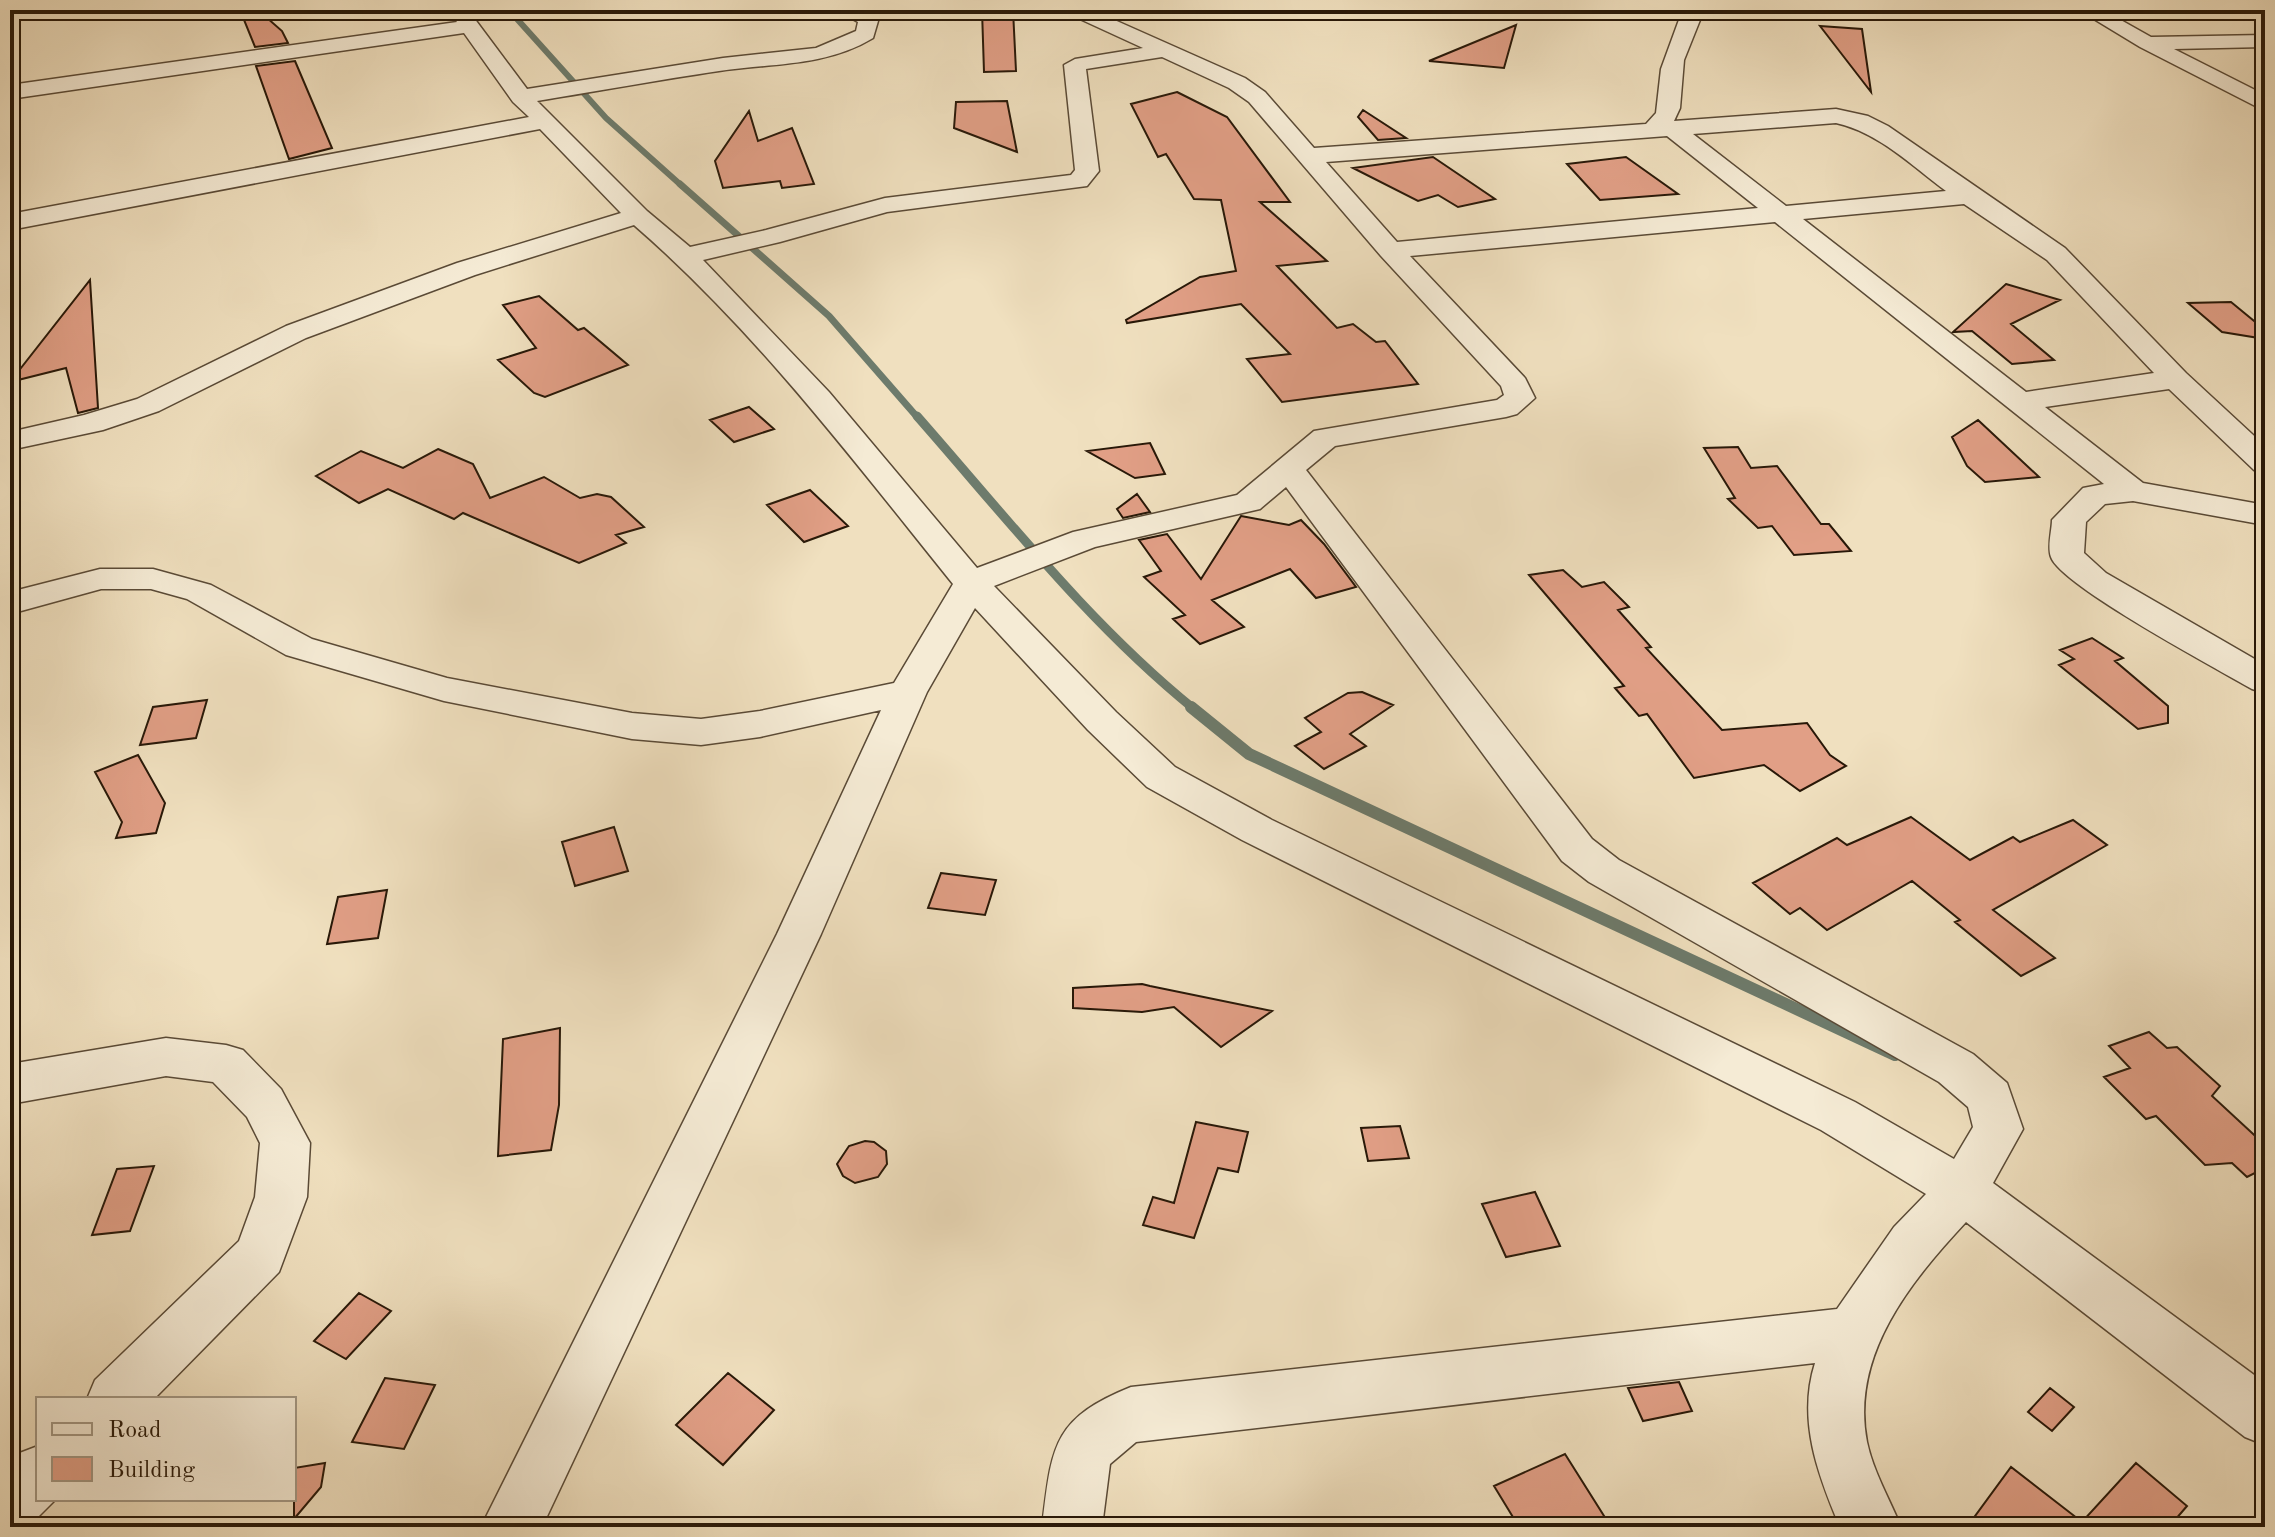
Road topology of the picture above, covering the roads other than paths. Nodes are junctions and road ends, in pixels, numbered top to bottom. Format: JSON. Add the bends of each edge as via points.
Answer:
{"nodes":[{"id":1,"x":846,"y":10,"type":"edge"},
{"id":2,"x":1076,"y":10,"type":"edge"},
{"id":3,"x":2089,"y":10,"type":"edge"},
{"id":4,"x":1686,"y":14,"type":"edge"},
{"id":5,"x":463,"y":18,"type":"edge"},
{"id":6,"x":2265,"y":41,"type":"edge"},
{"id":7,"x":2147,"y":43,"type":"junction"},
{"id":8,"x":1161,"y":51,"type":"junction"},
{"id":9,"x":10,"y":92,"type":"edge"},
{"id":10,"x":521,"y":97,"type":"junction"},
{"id":11,"x":2265,"y":104,"type":"edge"},
{"id":12,"x":546,"y":121,"type":"junction"},
{"id":13,"x":1671,"y":121,"type":"junction"},
{"id":14,"x":1307,"y":156,"type":"junction"},
{"id":15,"x":1969,"y":196,"type":"junction"},
{"id":16,"x":1778,"y":213,"type":"junction"},
{"id":17,"x":638,"y":216,"type":"junction"},
{"id":18,"x":10,"y":222,"type":"edge"},
{"id":19,"x":1390,"y":250,"type":"junction"},
{"id":20,"x":685,"y":256,"type":"junction"},
{"id":21,"x":2176,"y":379,"type":"junction"},
{"id":22,"x":2017,"y":402,"type":"junction"},
{"id":23,"x":10,"y":441,"type":"edge"},
{"id":24,"x":2265,"y":463,"type":"edge"},
{"id":25,"x":1289,"y":469,"type":"junction"},
{"id":26,"x":2133,"y":491,"type":"junction"},
{"id":27,"x":2265,"y":515,"type":"edge"},
{"id":28,"x":971,"y":583,"type":"junction"},
{"id":29,"x":10,"y":603,"type":"edge"},
{"id":30,"x":2265,"y":681,"type":"edge"},
{"id":31,"x":908,"y":692,"type":"junction"},
{"id":32,"x":10,"y":1084,"type":"edge"},
{"id":33,"x":1963,"y":1190,"type":"junction"},
{"id":34,"x":1852,"y":1333,"type":"junction"},
{"id":35,"x":117,"y":1397,"type":"edge"},
{"id":36,"x":2265,"y":1417,"type":"edge"},
{"id":37,"x":1838,"y":1441,"type":"junction"},
{"id":38,"x":36,"y":1477,"type":"edge"},
{"id":39,"x":10,"y":1503,"type":"edge"},
{"id":40,"x":511,"y":1527,"type":"edge"},
{"id":41,"x":1072,"y":1527,"type":"edge"},
{"id":42,"x":1871,"y":1527,"type":"edge"},
{"id":43,"x":1893,"y":1527,"type":"edge"}],
"edges":[{"from":1,"to":10,"type":"street","via":[[868,21],[866,34],[850,46]]},
{"from":2,"to":8,"type":"street"},
{"from":3,"to":7,"type":"street"},
{"from":4,"to":13,"type":"street","via":[[1669,79]]},
{"from":5,"to":9,"type":"street"},
{"from":5,"to":10,"type":"street"},
{"from":6,"to":7,"type":"street"},
{"from":7,"to":11,"type":"street"},
{"from":8,"to":14,"type":"street","via":[[1246,89]]},
{"from":8,"to":20,"type":"street","via":[[1075,65],[1087,171],[1078,181],[885,205]]},
{"from":10,"to":12,"type":"street"},
{"from":12,"to":17,"type":"street"},
{"from":12,"to":18,"type":"street"},
{"from":13,"to":14,"type":"street","via":[[1649,132]]},
{"from":13,"to":15,"type":"street","via":[[1720,126],[1836,116],[1860,121]]},
{"from":13,"to":16,"type":"street"},
{"from":14,"to":19,"type":"street"},
{"from":15,"to":16,"type":"street"},
{"from":15,"to":21,"type":"street","via":[[2056,254]]},
{"from":16,"to":19,"type":"street"},
{"from":16,"to":22,"type":"street"},
{"from":17,"to":20,"type":"street"},
{"from":17,"to":23,"type":"street","via":[[466,269],[296,332],[148,405]]},
{"from":19,"to":25,"type":"street","via":[[1515,384],[1520,398],[1506,408],[1325,438]]},
{"from":20,"to":28,"type":"street","via":[[818,398]]},
{"from":21,"to":22,"type":"street"},
{"from":21,"to":24,"type":"street"},
{"from":22,"to":26,"type":"street"},
{"from":25,"to":28,"type":"street","via":[[1248,502],[1085,539]]},
{"from":25,"to":33,"type":"street","via":[[1577,850],[1604,871],[1956,1068],[1990,1097],[1998,1129]]},
{"from":26,"to":27,"type":"street"},
{"from":26,"to":30,"type":"street","via":[[2095,495],[2077,509],[2069,520],[2067,556],[2094,580]]},
{"from":28,"to":31,"type":"street"},
{"from":28,"to":33,"type":"street","via":[[1121,740],[1183,792],[1810,1102]]},
{"from":29,"to":31,"type":"street","via":[[100,579],[153,579],[199,592],[299,647],[444,689],[632,726],[701,732]]},
{"from":31,"to":40,"type":"street","via":[[799,934]]},
{"from":32,"to":35,"type":"street","via":[[166,1057],[226,1064],[264,1103],[285,1143],[281,1197],[260,1255]]},
{"from":33,"to":34,"type":"street","via":[[1913,1243]]},
{"from":33,"to":36,"type":"street"},
{"from":34,"to":37,"type":"street","via":[[1838,1379]]},
{"from":34,"to":41,"type":"street","via":[[1131,1415],[1107,1424],[1086,1447]]},
{"from":37,"to":42,"type":"street"},
{"from":37,"to":43,"type":"street"},
{"from":38,"to":39,"type":"street"}]}
